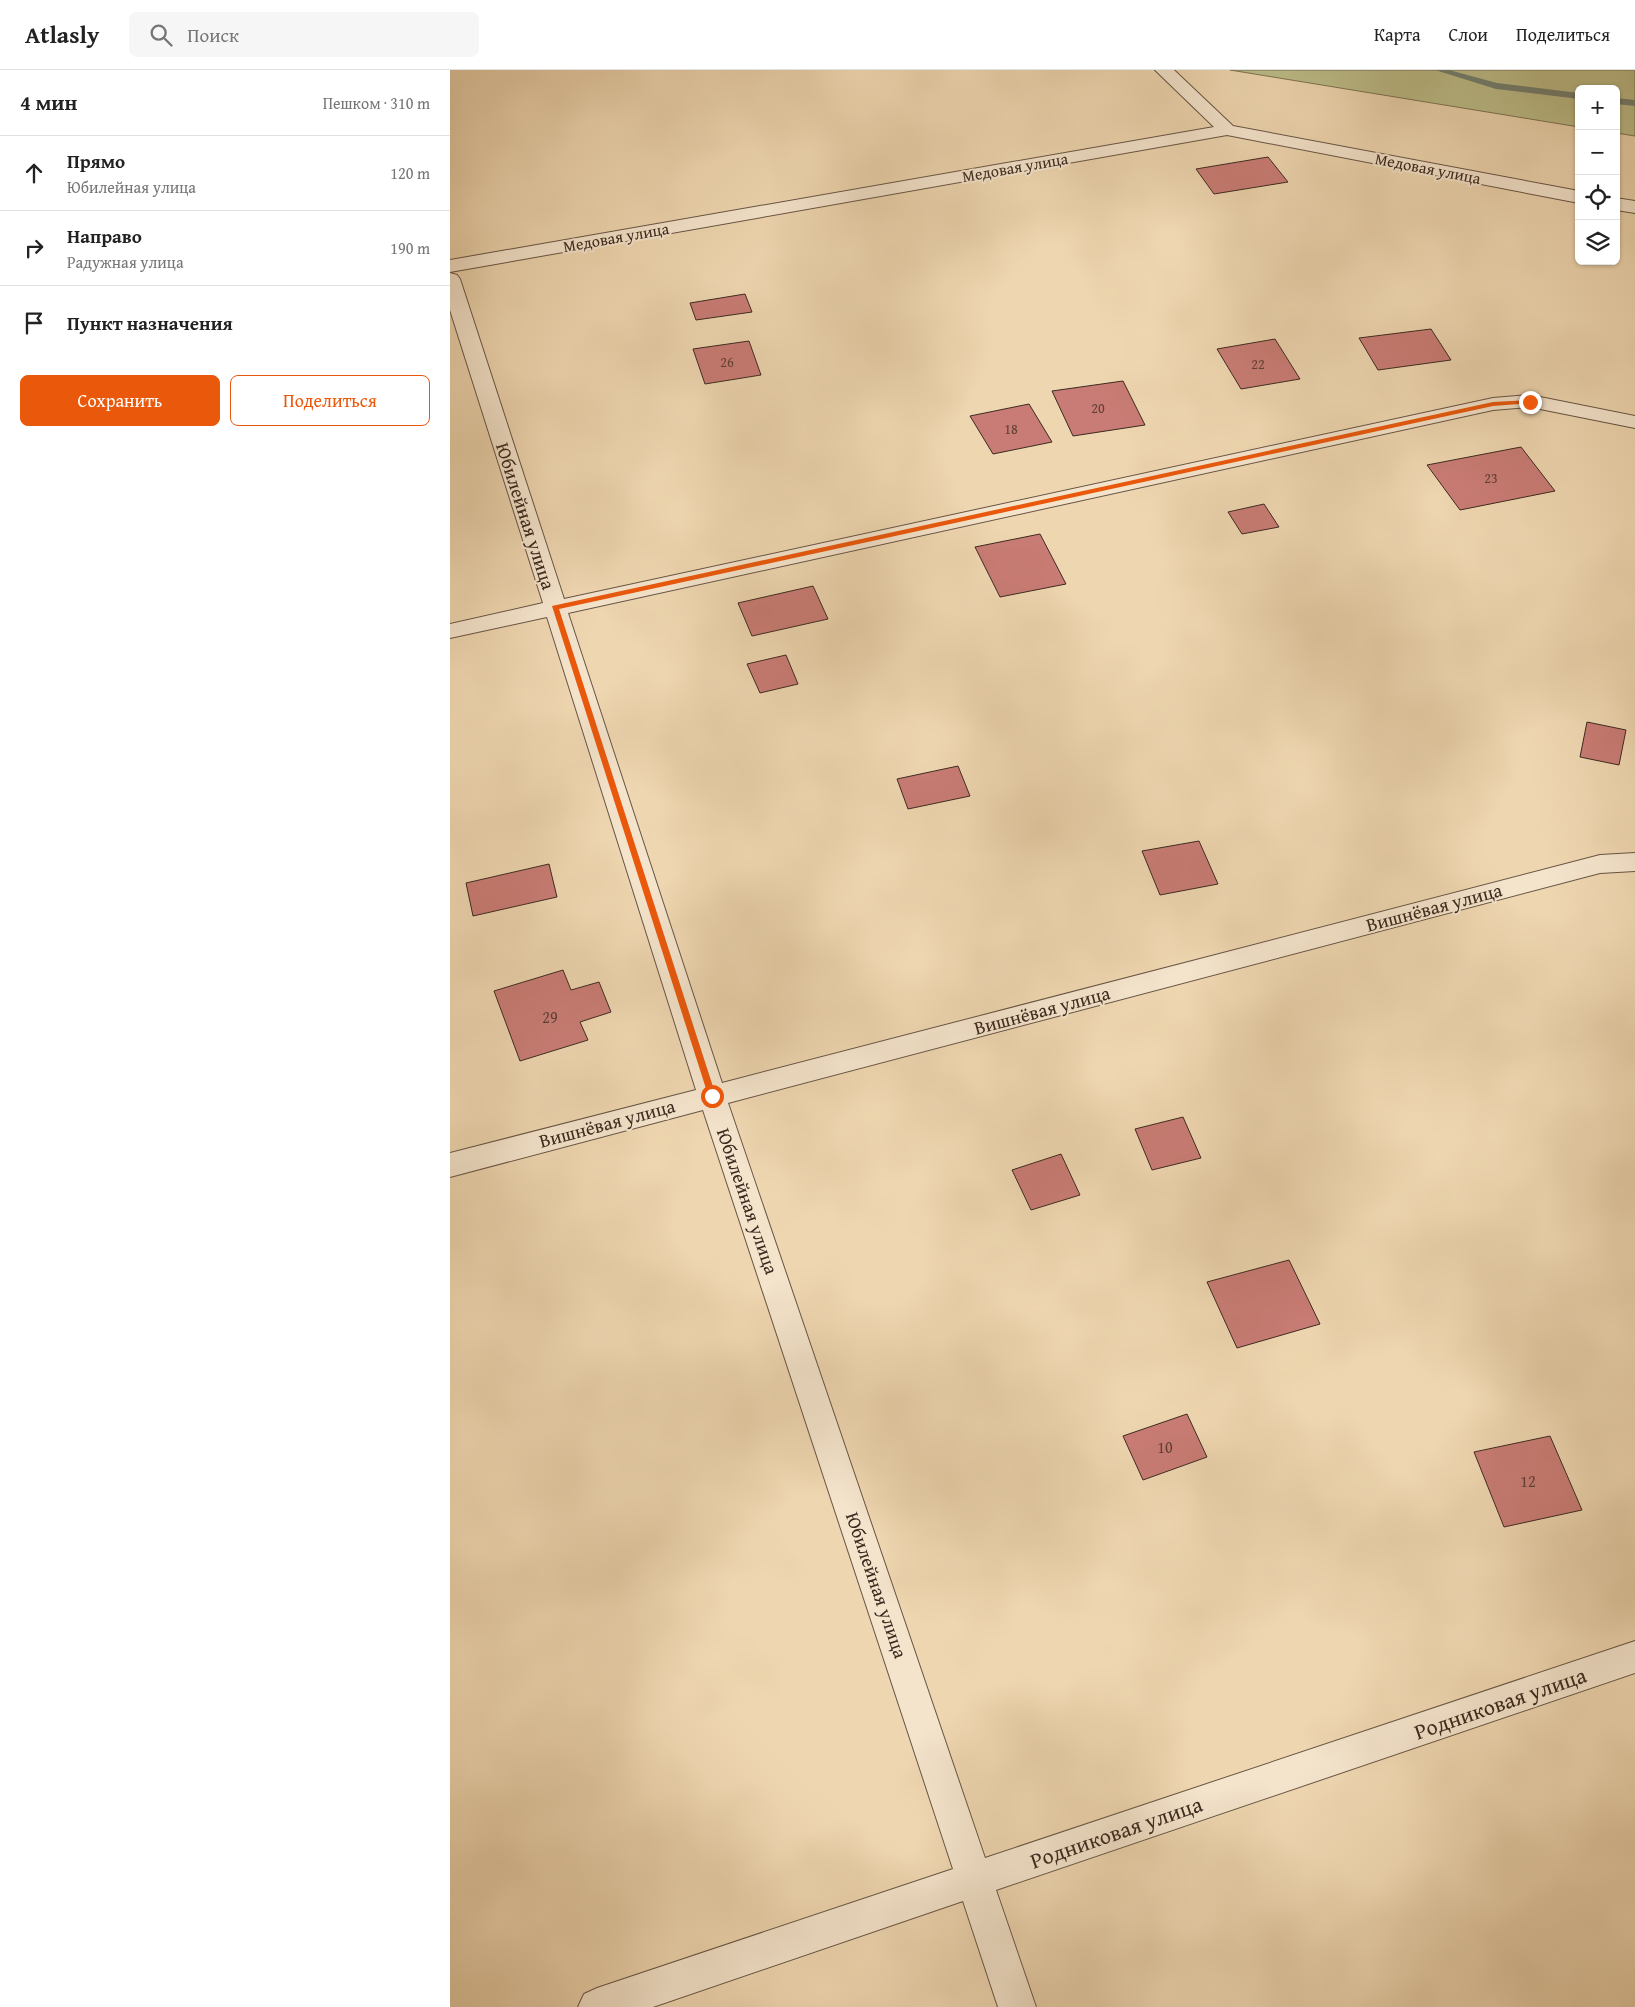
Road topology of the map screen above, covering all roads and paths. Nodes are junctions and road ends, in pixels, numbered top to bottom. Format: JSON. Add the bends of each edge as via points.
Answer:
{"nodes":[{"id":1,"x":1164,"y":70,"type":"edge"},
{"id":2,"x":1227,"y":130,"type":"junction"},
{"id":3,"x":1575,"y":195,"type":"edge"},
{"id":4,"x":1620,"y":205,"type":"edge"},
{"id":5,"x":1635,"y":207,"type":"edge"},
{"id":6,"x":450,"y":266,"type":"edge"},
{"id":7,"x":450,"y":279,"type":"edge"},
{"id":8,"x":1635,"y":422,"type":"edge"},
{"id":9,"x":555,"y":608,"type":"junction"},
{"id":10,"x":450,"y":631,"type":"edge"},
{"id":11,"x":1635,"y":862,"type":"edge"},
{"id":12,"x":712,"y":1096,"type":"junction"},
{"id":13,"x":450,"y":1165,"type":"edge"},
{"id":14,"x":1635,"y":1657,"type":"edge"},
{"id":15,"x":976,"y":1880,"type":"junction"},
{"id":16,"x":597,"y":2007,"type":"edge"},
{"id":17,"x":1017,"y":2007,"type":"edge"}],
"edges":[{"from":1,"to":2,"type":"street"},
{"from":2,"to":3,"type":"street","name":"Медовая улица"},
{"from":2,"to":6,"type":"street","name":"Медовая улица"},
{"from":4,"to":5,"type":"street"},
{"from":7,"to":9,"type":"street","name":"Юбилейная улица"},
{"from":8,"to":9,"type":"street","via":[[1530,402],[1493,404]]},
{"from":9,"to":10,"type":"street"},
{"from":9,"to":12,"type":"street","name":"Юбилейная улица"},
{"from":11,"to":12,"type":"street","name":"Вишнёвая улица","via":[[1600,864]]},
{"from":12,"to":13,"type":"street","name":"Вишнёвая улица"},
{"from":12,"to":15,"type":"street","name":"Юбилейная улица"},
{"from":14,"to":15,"type":"street","name":"Родниковая улица"},
{"from":15,"to":16,"type":"street","name":"Родниковая улица"},
{"from":15,"to":17,"type":"street","name":"Юбилейная улица"}]}
